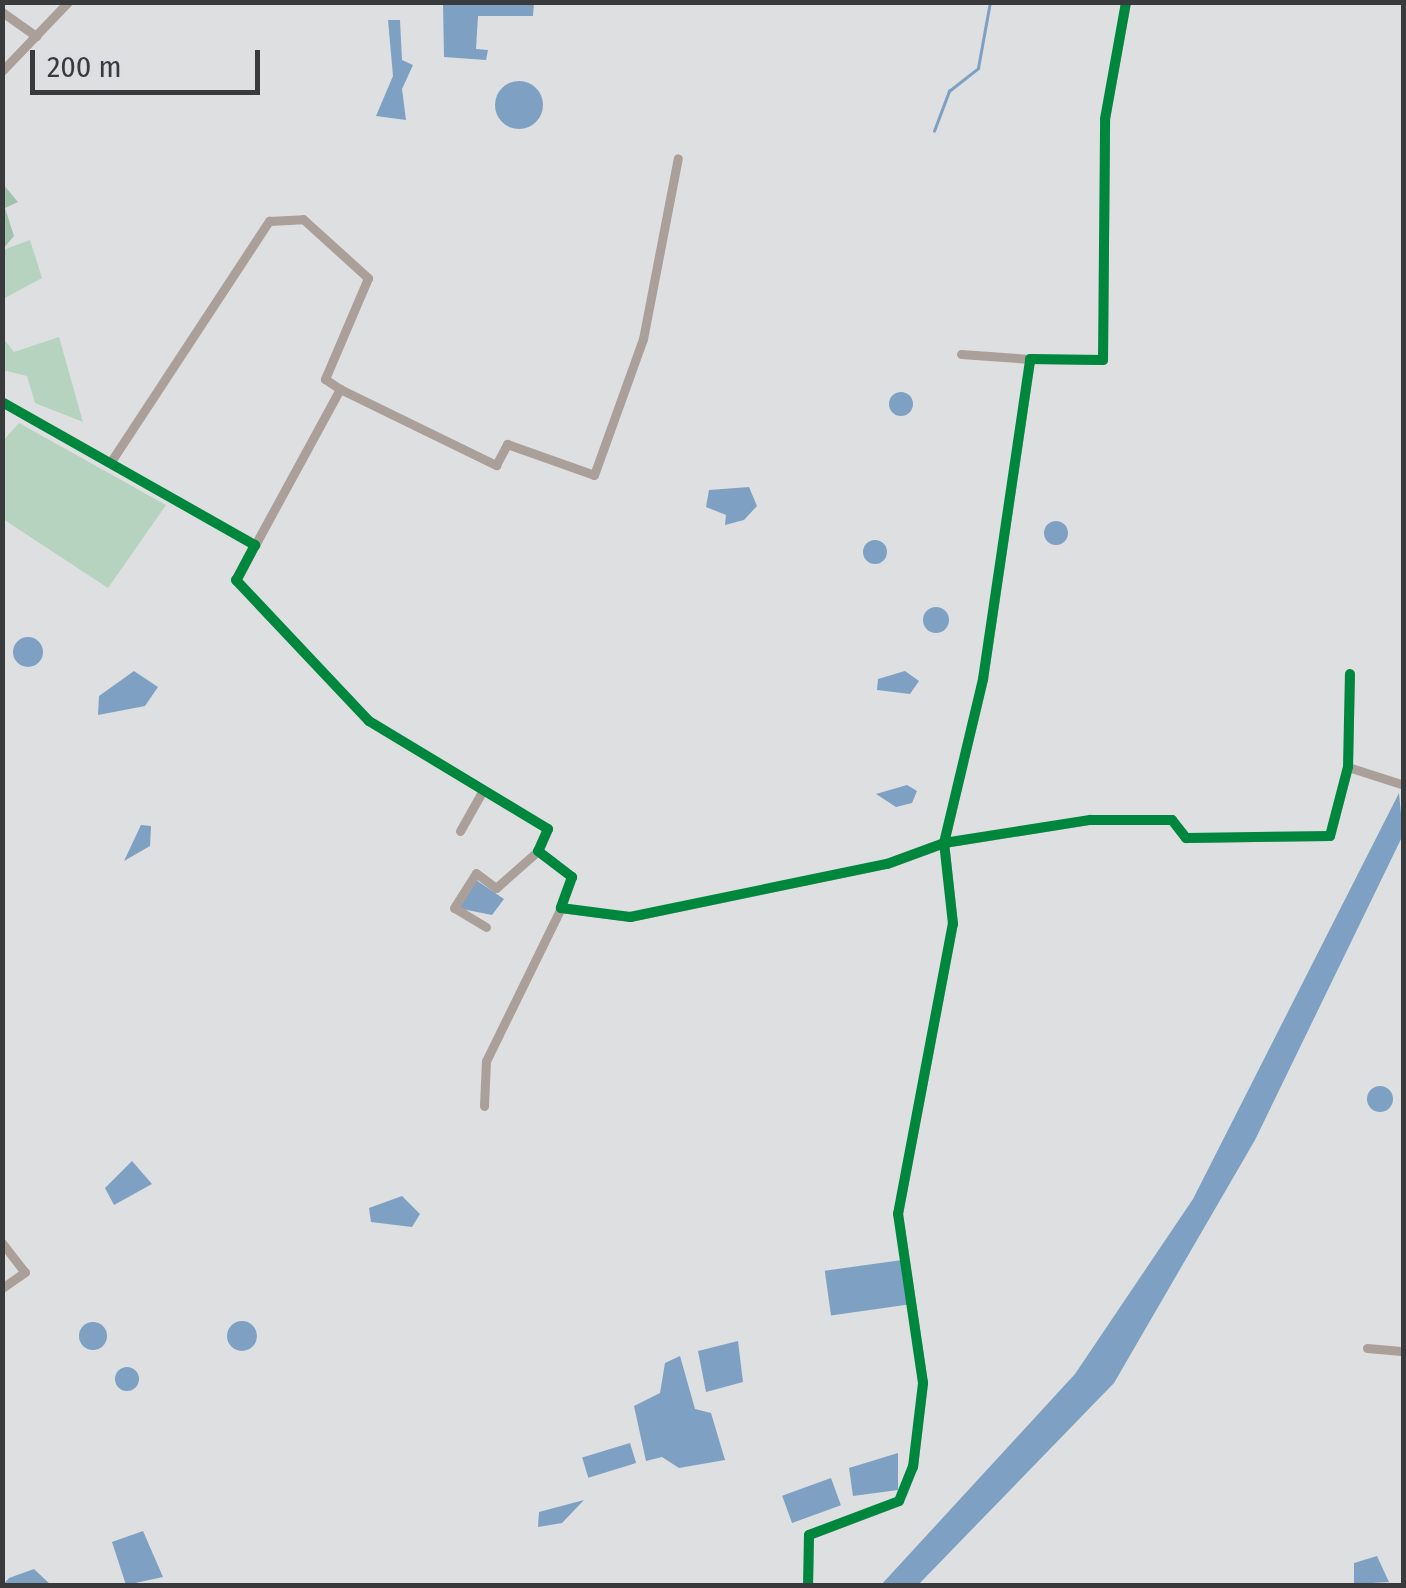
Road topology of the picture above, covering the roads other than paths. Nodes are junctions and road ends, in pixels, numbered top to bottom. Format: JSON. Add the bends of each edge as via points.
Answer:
{"nodes":[{"id":1,"x":68,"y":2,"type":"edge"},
{"id":2,"x":1126,"y":2,"type":"edge"},
{"id":3,"x":2,"y":12,"type":"edge"},
{"id":4,"x":36,"y":36,"type":"junction"},
{"id":5,"x":2,"y":71,"type":"edge"},
{"id":6,"x":678,"y":158,"type":"dead end"},
{"id":7,"x":962,"y":354,"type":"dead end"},
{"id":8,"x":1030,"y":358,"type":"junction"},
{"id":9,"x":340,"y":388,"type":"junction"},
{"id":10,"x":2,"y":402,"type":"edge"},
{"id":11,"x":110,"y":463,"type":"junction"},
{"id":12,"x":255,"y":545,"type":"junction"},
{"id":13,"x":1350,"y":674,"type":"dead end"},
{"id":14,"x":1348,"y":767,"type":"junction"},
{"id":15,"x":1404,"y":785,"type":"edge"},
{"id":16,"x":482,"y":792,"type":"junction"},
{"id":17,"x":460,"y":831,"type":"dead end"},
{"id":18,"x":944,"y":843,"type":"junction"},
{"id":19,"x":538,"y":851,"type":"junction"},
{"id":20,"x":561,"y":908,"type":"junction"},
{"id":21,"x":486,"y":927,"type":"dead end"},
{"id":22,"x":484,"y":1106,"type":"dead end"},
{"id":23,"x":2,"y":1243,"type":"edge"},
{"id":24,"x":2,"y":1288,"type":"edge"},
{"id":25,"x":1367,"y":1348,"type":"dead end"},
{"id":26,"x":1404,"y":1350,"type":"edge"},
{"id":27,"x":808,"y":1586,"type":"edge"}],
"edges":[{"from":1,"to":4,"type":"street"},
{"from":2,"to":8,"type":"street","via":[[1105,119],[1103,360]]},
{"from":3,"to":4,"type":"street"},
{"from":4,"to":5,"type":"street"},
{"from":6,"to":9,"type":"street","via":[[643,339],[594,475],[508,444],[496,465]]},
{"from":7,"to":8,"type":"street"},
{"from":8,"to":18,"type":"street","via":[[984,679]]},
{"from":9,"to":11,"type":"street","via":[[325,380],[368,278],[303,219],[269,221]]},
{"from":9,"to":12,"type":"street"},
{"from":10,"to":11,"type":"street"},
{"from":11,"to":12,"type":"street"},
{"from":12,"to":16,"type":"street","via":[[236,580],[369,721]]},
{"from":13,"to":14,"type":"street"},
{"from":14,"to":15,"type":"street"},
{"from":14,"to":18,"type":"street","via":[[1336,829],[1321,838],[1186,838],[1172,820],[1090,820]]},
{"from":16,"to":17,"type":"street"},
{"from":16,"to":19,"type":"street","via":[[548,829]]},
{"from":18,"to":20,"type":"street","via":[[630,917]]},
{"from":18,"to":27,"type":"street","via":[[953,924],[898,1214],[923,1383],[912,1468],[906,1496],[809,1535]]},
{"from":19,"to":20,"type":"street","via":[[572,877]]},
{"from":19,"to":21,"type":"street","via":[[496,888],[476,873],[454,908]]},
{"from":20,"to":22,"type":"street","via":[[492,1046]]},
{"from":23,"to":24,"type":"street","via":[[26,1272]]},
{"from":25,"to":26,"type":"street"}]}
